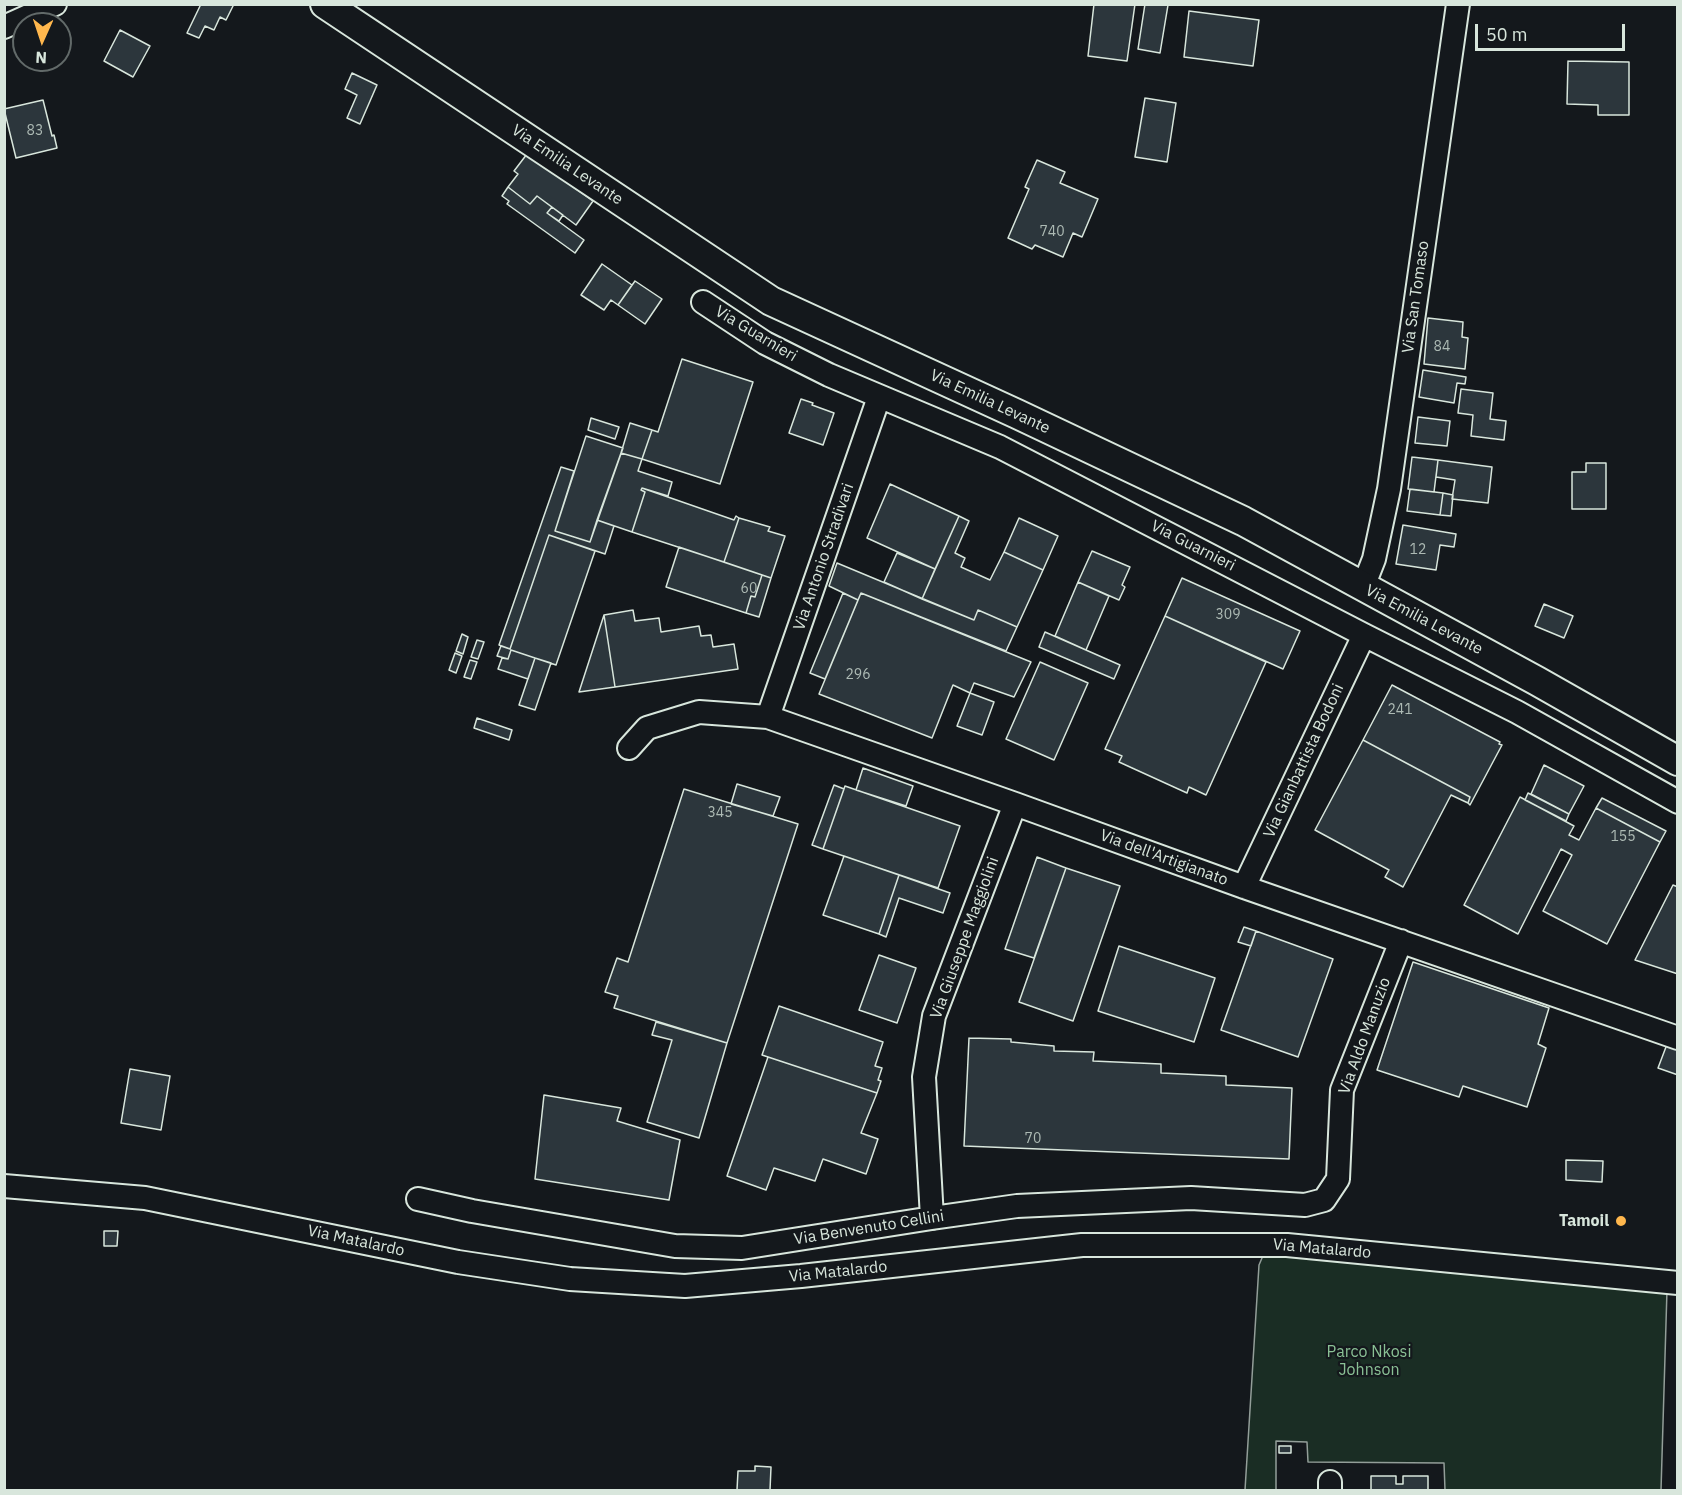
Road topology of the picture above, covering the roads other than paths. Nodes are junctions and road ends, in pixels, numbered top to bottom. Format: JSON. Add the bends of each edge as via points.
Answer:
{"nodes":[{"id":1,"x":55,"y":4,"type":"edge"},
{"id":2,"x":325,"y":4,"type":"edge"},
{"id":3,"x":1458,"y":4,"type":"edge"},
{"id":4,"x":4,"y":27,"type":"edge"},
{"id":5,"x":703,"y":302,"type":"dead end"},
{"id":6,"x":879,"y":397,"type":"junction"},
{"id":7,"x":1363,"y":587,"type":"junction"},
{"id":8,"x":1364,"y":635,"type":"junction"},
{"id":9,"x":768,"y":717,"type":"junction"},
{"id":10,"x":629,"y":748,"type":"dead end"},
{"id":11,"x":1677,"y":761,"type":"edge"},
{"id":12,"x":1677,"y":802,"type":"edge"},
{"id":13,"x":1015,"y":804,"type":"junction"},
{"id":14,"x":1244,"y":887,"type":"junction"},
{"id":15,"x":1401,"y":941,"type":"junction"},
{"id":16,"x":1677,"y":1038,"type":"edge"},
{"id":17,"x":4,"y":1186,"type":"edge"},
{"id":18,"x":418,"y":1199,"type":"dead end"},
{"id":19,"x":1324,"y":1200,"type":"joint"},
{"id":20,"x":932,"y":1218,"type":"junction"},
{"id":21,"x":1677,"y":1283,"type":"edge"}],
"edges":[{"from":1,"to":4,"type":"street"},
{"from":2,"to":7,"type":"main road","name":"Via Emilia Levante","via":[[771,301],[1243,521]]},
{"from":3,"to":7,"type":"street","name":"Via San Tomaso","via":[[1389,489],[1374,559]]},
{"from":5,"to":6,"type":"street","name":"Via Guarnieri","via":[[765,343]]},
{"from":6,"to":8,"type":"street","name":"Via Guarnieri","via":[[1000,447]]},
{"from":6,"to":9,"type":"street","name":"Via Antonio Stradivari"},
{"from":7,"to":11,"type":"main road","name":"Via Emilia Levante"},
{"from":8,"to":12,"type":"street","name":"Via Guarnieri","via":[[1517,712]]},
{"from":8,"to":14,"type":"street","name":"Via Gianbattista Bodoni"},
{"from":9,"to":10,"type":"street","name":"Via dell'Artigianato","via":[[699,712],[647,728]]},
{"from":9,"to":13,"type":"street","name":"Via dell'Artigianato"},
{"from":13,"to":14,"type":"street","name":"Via dell'Artigianato"},
{"from":13,"to":20,"type":"street","name":"Via Giuseppe Maggiolini","via":[[934,1016],[924,1077]]},
{"from":14,"to":15,"type":"street","name":"Via dell'Artigianato"},
{"from":15,"to":16,"type":"street","name":"Via dell'Artigianato"},
{"from":15,"to":19,"type":"street","name":"Via Aldo Manuzio","via":[[1342,1090],[1338,1179]]},
{"from":17,"to":21,"type":"street","name":"Via Matalardo","via":[[145,1198],[458,1262],[570,1279],[685,1286],[1082,1245],[1287,1245]]},
{"from":18,"to":20,"type":"street","name":"Via Benvenuto Cellini","via":[[675,1246],[742,1248]]},
{"from":19,"to":20,"type":"street","name":"Via Benvenuto Cellini","via":[[1305,1205],[1191,1198],[1052,1204]]}]}
